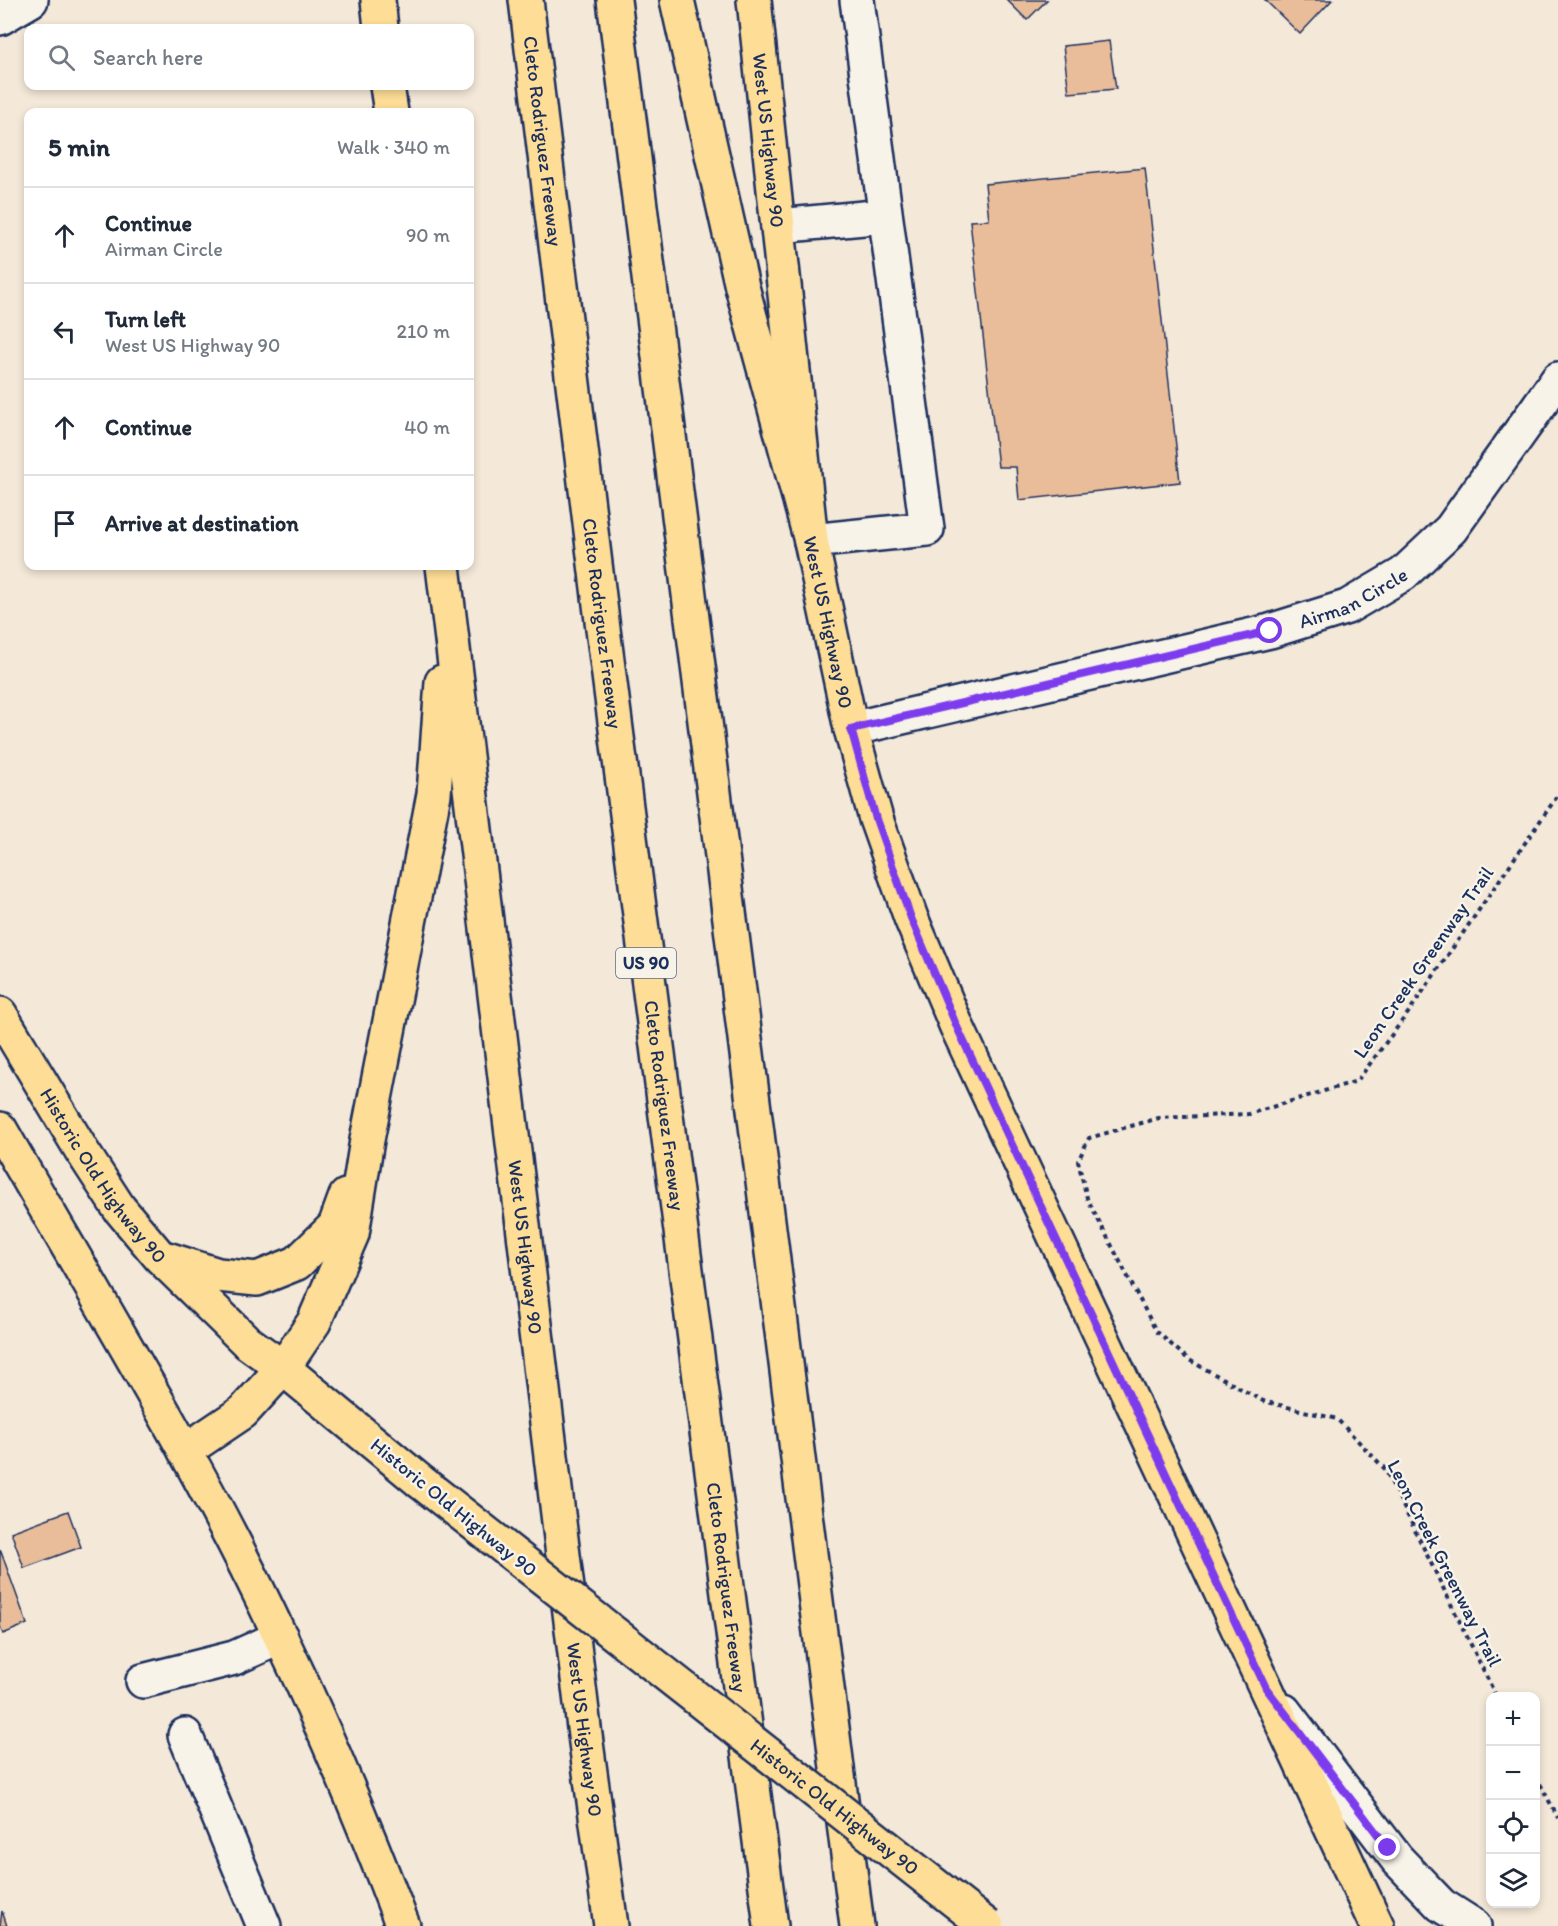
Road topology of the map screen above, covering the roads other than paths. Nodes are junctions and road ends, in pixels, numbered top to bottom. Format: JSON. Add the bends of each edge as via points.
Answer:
{"nodes":[{"id":1,"x":31,"y":0,"type":"edge"},
{"id":2,"x":378,"y":0,"type":"edge"},
{"id":3,"x":526,"y":0,"type":"edge"},
{"id":4,"x":614,"y":0,"type":"edge"},
{"id":5,"x":677,"y":0,"type":"edge"},
{"id":6,"x":754,"y":0,"type":"edge"},
{"id":7,"x":857,"y":0,"type":"edge"},
{"id":8,"x":0,"y":18,"type":"edge"},
{"id":9,"x":381,"y":24,"type":"edge"},
{"id":10,"x":388,"y":90,"type":"edge"},
{"id":11,"x":390,"y":108,"type":"edge"},
{"id":12,"x":885,"y":216,"type":"junction"},
{"id":13,"x":778,"y":226,"type":"junction"},
{"id":14,"x":1558,"y":379,"type":"edge"},
{"id":15,"x":811,"y":542,"type":"junction"},
{"id":16,"x":443,"y":570,"type":"edge"},
{"id":17,"x":447,"y":602,"type":"junction"},
{"id":18,"x":851,"y":729,"type":"junction"},
{"id":19,"x":0,"y":1014,"type":"edge"},
{"id":20,"x":0,"y":1129,"type":"edge"},
{"id":21,"x":367,"y":1140,"type":"junction"},
{"id":22,"x":160,"y":1257,"type":"junction"},
{"id":23,"x":283,"y":1368,"type":"junction"},
{"id":24,"x":185,"y":1451,"type":"junction"},
{"id":25,"x":281,"y":1637,"type":"junction"},
{"id":26,"x":143,"y":1682,"type":"dead end"},
{"id":27,"x":1266,"y":1688,"type":"junction"},
{"id":28,"x":185,"y":1735,"type":"dead end"},
{"id":29,"x":264,"y":1926,"type":"edge"},
{"id":30,"x":403,"y":1926,"type":"edge"},
{"id":31,"x":611,"y":1926,"type":"edge"},
{"id":32,"x":771,"y":1926,"type":"edge"},
{"id":33,"x":857,"y":1926,"type":"edge"},
{"id":34,"x":987,"y":1926,"type":"edge"},
{"id":35,"x":1377,"y":1926,"type":"edge"},
{"id":36,"x":1474,"y":1926,"type":"edge"}],
"edges":[{"from":1,"to":8,"type":"street"},
{"from":2,"to":9,"type":"main road"},
{"from":3,"to":32,"type":"main road","name":"Cleto Rodriguez Freeway","number":"US 90"},
{"from":4,"to":33,"type":"main road"},
{"from":5,"to":15,"type":"main road","via":[[742,287]]},
{"from":6,"to":13,"type":"main road","name":"West US Highway 90"},
{"from":7,"to":12,"type":"street"},
{"from":10,"to":11,"type":"main road"},
{"from":12,"to":13,"type":"street"},
{"from":12,"to":15,"type":"street","via":[[927,529]]},
{"from":13,"to":15,"type":"main road","name":"West US Highway 90"},
{"from":14,"to":18,"type":"street","name":"Airman Circle","via":[[1451,529],[1403,574],[1347,607],[1270,631]]},
{"from":15,"to":18,"type":"main road","name":"West US Highway 90"},
{"from":16,"to":17,"type":"main road","name":"West US Highway 90"},
{"from":17,"to":21,"type":"main road","via":[[434,794]]},
{"from":17,"to":31,"type":"main road","name":"West US Highway 90"},
{"from":18,"to":27,"type":"main road","name":"West US Highway 90","via":[[876,819],[911,918],[957,1027]]},
{"from":19,"to":22,"type":"main road","name":"Historic Old Highway 90","via":[[106,1190]]},
{"from":20,"to":24,"type":"main road"},
{"from":21,"to":22,"type":"main road","via":[[335,1226],[297,1263],[257,1279],[218,1275]]},
{"from":21,"to":23,"type":"main road","via":[[352,1234],[314,1322]]},
{"from":22,"to":23,"type":"main road","name":"Historic Old Highway 90","via":[[247,1342]]},
{"from":23,"to":24,"type":"main road","via":[[243,1412]]},
{"from":23,"to":34,"type":"main road","name":"Historic Old Highway 90","bridge":true,"via":[[421,1482]]},
{"from":24,"to":25,"type":"main road"},
{"from":25,"to":26,"type":"street","via":[[234,1658]]},
{"from":25,"to":30,"type":"main road","via":[[366,1827]]},
{"from":27,"to":35,"type":"main road","name":"West US Highway 90"},
{"from":27,"to":36,"type":"street","via":[[1397,1859],[1441,1905]]},
{"from":28,"to":29,"type":"street"}]}
